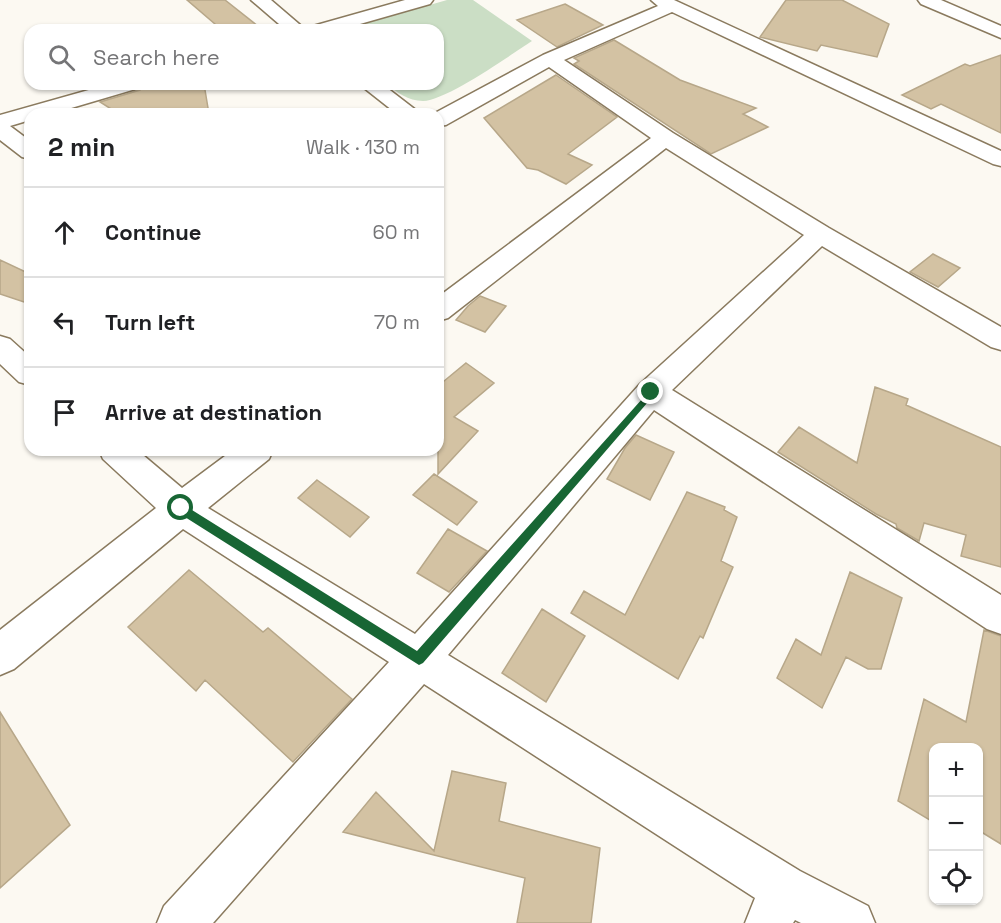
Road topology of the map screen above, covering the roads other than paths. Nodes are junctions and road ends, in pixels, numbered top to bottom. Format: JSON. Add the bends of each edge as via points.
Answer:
{"nodes":[{"id":1,"x":260,"y":0,"type":"edge"},
{"id":2,"x":424,"y":0,"type":"edge"},
{"id":3,"x":927,"y":0,"type":"edge"},
{"id":4,"x":666,"y":3,"type":"edge"},
{"id":5,"x":290,"y":24,"type":"edge"},
{"id":6,"x":340,"y":24,"type":"edge"},
{"id":7,"x":1001,"y":33,"type":"edge"},
{"id":8,"x":550,"y":59,"type":"junction"},
{"id":9,"x":111,"y":90,"type":"edge"},
{"id":10,"x":377,"y":90,"type":"edge"},
{"id":11,"x":49,"y":108,"type":"edge"},
{"id":12,"x":402,"y":108,"type":"edge"},
{"id":13,"x":24,"y":115,"type":"edge"},
{"id":14,"x":444,"y":117,"type":"edge"},
{"id":15,"x":0,"y":122,"type":"edge"},
{"id":16,"x":0,"y":129,"type":"edge"},
{"id":17,"x":665,"y":138,"type":"junction"},
{"id":18,"x":24,"y":147,"type":"edge"},
{"id":19,"x":1000,"y":157,"type":"edge"},
{"id":20,"x":820,"y":234,"type":"junction"},
{"id":21,"x":444,"y":307,"type":"edge"},
{"id":22,"x":1001,"y":340,"type":"edge"},
{"id":23,"x":651,"y":392,"type":"junction"},
{"id":24,"x":122,"y":456,"type":"edge"},
{"id":25,"x":249,"y":456,"type":"edge"},
{"id":26,"x":181,"y":508,"type":"junction"},
{"id":27,"x":1001,"y":616,"type":"edge"},
{"id":28,"x":0,"y":655,"type":"edge"},
{"id":29,"x":419,"y":659,"type":"junction"},
{"id":30,"x":776,"y":905,"type":"edge"},
{"id":31,"x":181,"y":923,"type":"edge"},
{"id":32,"x":851,"y":923,"type":"edge"}],
"edges":[{"from":1,"to":5,"type":"street"},
{"from":2,"to":6,"type":"street"},
{"from":3,"to":7,"type":"street"},
{"from":4,"to":8,"type":"street"},
{"from":4,"to":19,"type":"street"},
{"from":8,"to":14,"type":"street"},
{"from":8,"to":17,"type":"street"},
{"from":9,"to":11,"type":"street"},
{"from":10,"to":12,"type":"street"},
{"from":13,"to":15,"type":"street"},
{"from":16,"to":18,"type":"street"},
{"from":17,"to":20,"type":"street"},
{"from":17,"to":21,"type":"street"},
{"from":20,"to":22,"type":"street"},
{"from":20,"to":23,"type":"street"},
{"from":23,"to":27,"type":"street"},
{"from":23,"to":29,"type":"street"},
{"from":24,"to":26,"type":"street"},
{"from":25,"to":26,"type":"street"},
{"from":26,"to":28,"type":"street"},
{"from":26,"to":29,"type":"street"},
{"from":29,"to":30,"type":"street"},
{"from":29,"to":31,"type":"street"},
{"from":30,"to":32,"type":"street"}]}
